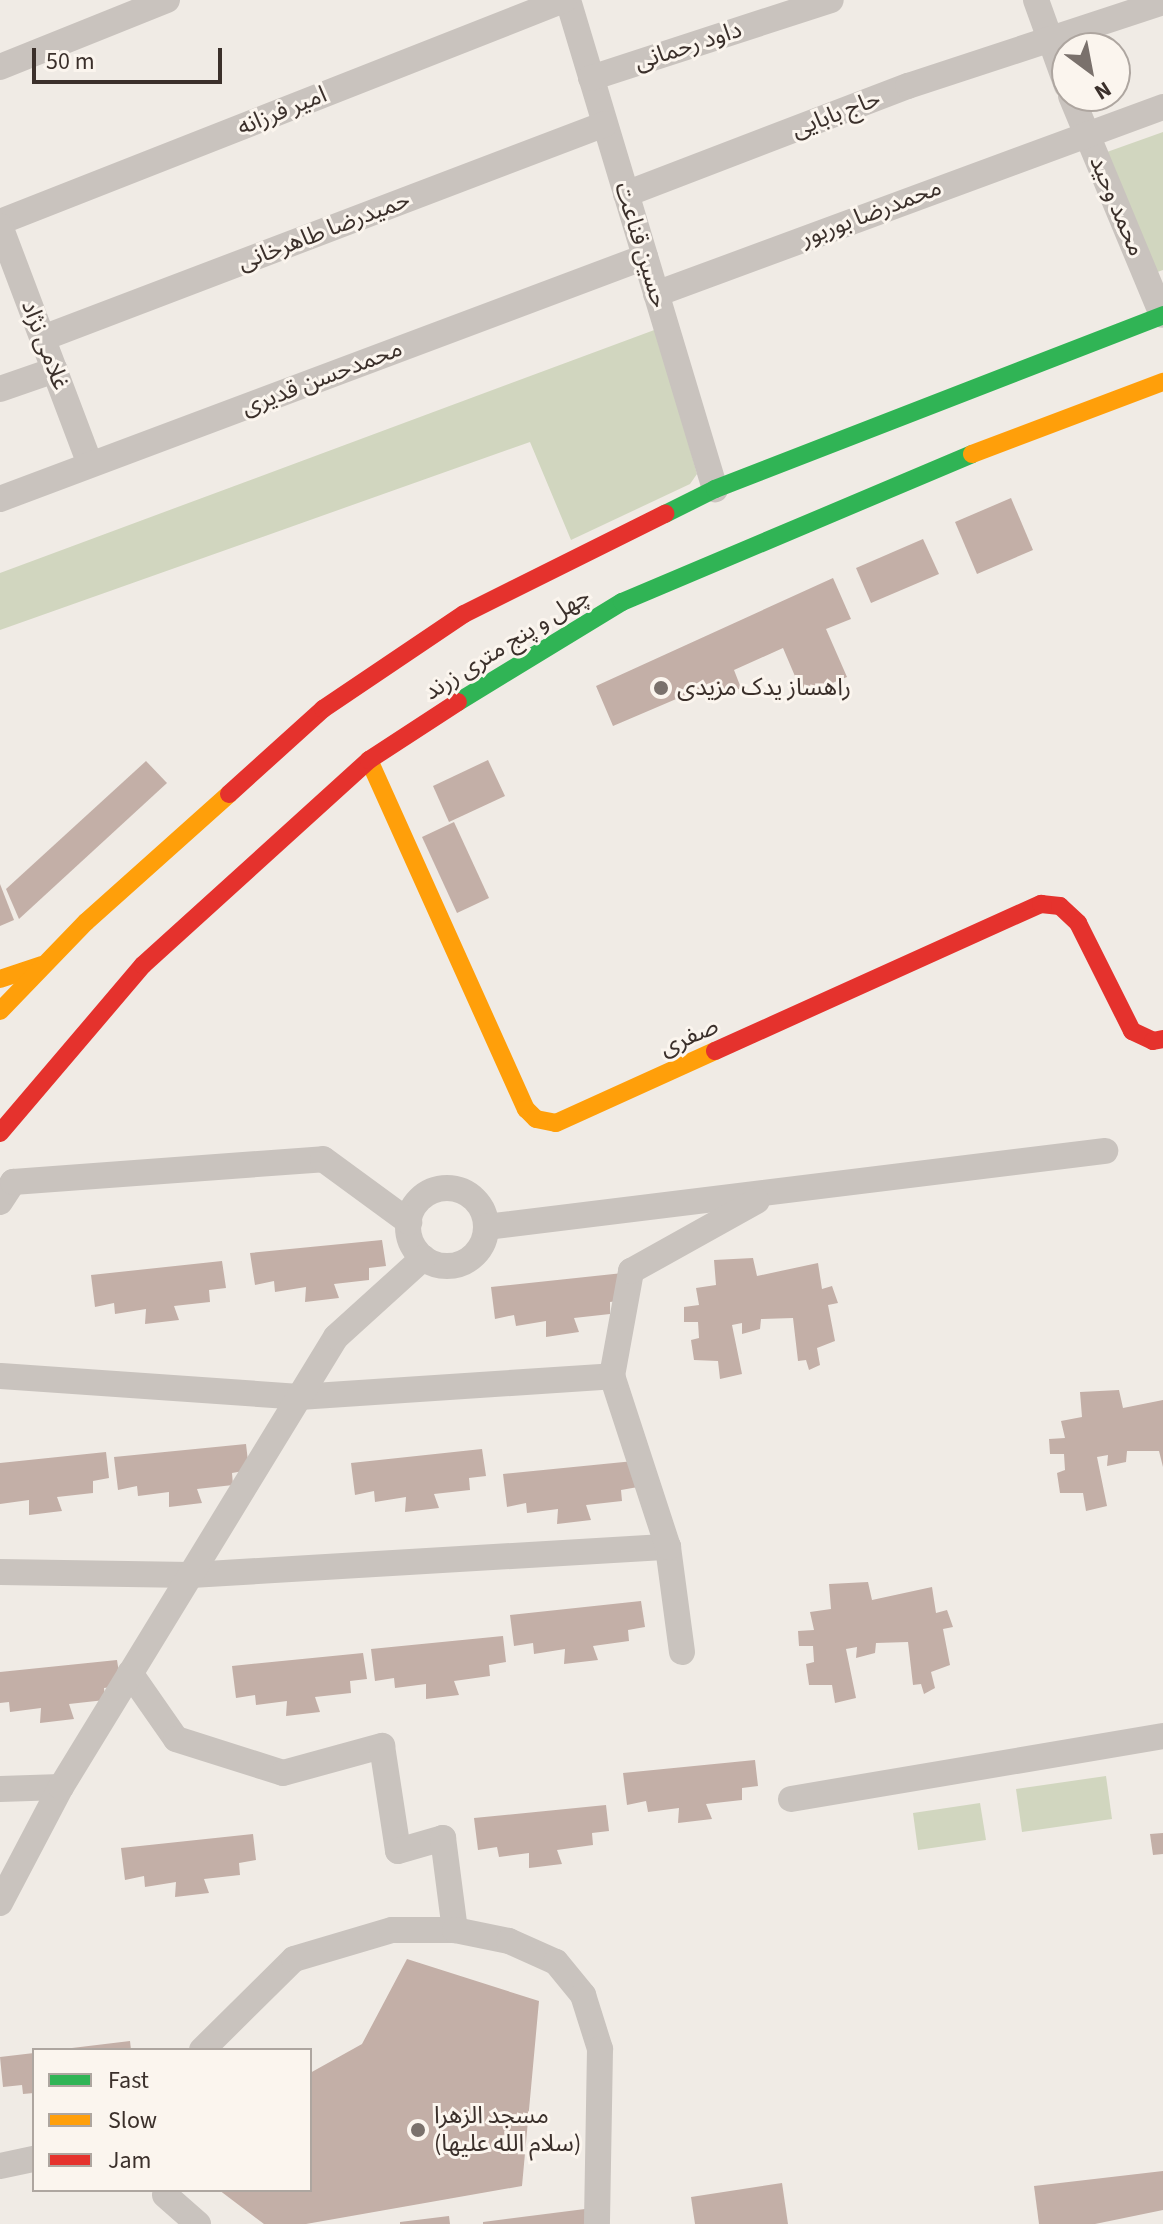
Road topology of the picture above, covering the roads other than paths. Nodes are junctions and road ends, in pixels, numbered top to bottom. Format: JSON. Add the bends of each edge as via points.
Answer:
{"nodes":[{"id":1,"x":167,"y":0,"type":"edge"},
{"id":2,"x":566,"y":0,"type":"edge"},
{"id":3,"x":831,"y":0,"type":"edge"},
{"id":4,"x":1036,"y":0,"type":"edge"},
{"id":5,"x":1163,"y":2,"type":"edge"},
{"id":6,"x":1046,"y":38,"type":"junction"},
{"id":7,"x":1051,"y":49,"type":"edge"},
{"id":8,"x":0,"y":67,"type":"edge"},
{"id":9,"x":591,"y":78,"type":"junction"},
{"id":10,"x":1163,"y":107,"type":"edge"},
{"id":11,"x":1078,"y":112,"type":"edge"},
{"id":12,"x":605,"y":124,"type":"junction"},
{"id":13,"x":1086,"y":132,"type":"junction"},
{"id":14,"x":626,"y":194,"type":"junction"},
{"id":15,"x":2,"y":234,"type":"edge"},
{"id":16,"x":645,"y":257,"type":"junction"},
{"id":17,"x":656,"y":294,"type":"junction"},
{"id":18,"x":1163,"y":315,"type":"edge"},
{"id":19,"x":43,"y":338,"type":"junction"},
{"id":20,"x":55,"y":370,"type":"junction"},
{"id":21,"x":1163,"y":382,"type":"edge"},
{"id":22,"x":0,"y":389,"type":"edge"},
{"id":23,"x":90,"y":464,"type":"junction"},
{"id":24,"x":715,"y":489,"type":"junction"},
{"id":25,"x":0,"y":499,"type":"edge"},
{"id":26,"x":369,"y":760,"type":"junction"},
{"id":27,"x":42,"y":965,"type":"junction"},
{"id":28,"x":0,"y":979,"type":"edge"},
{"id":29,"x":0,"y":1011,"type":"edge"},
{"id":30,"x":1163,"y":1039,"type":"edge"},
{"id":31,"x":53,"y":1065,"type":"junction"},
{"id":32,"x":0,"y":1103,"type":"edge"},
{"id":33,"x":0,"y":1133,"type":"edge"},
{"id":34,"x":1105,"y":1151,"type":"dead end"},
{"id":35,"x":769,"y":1195,"type":"junction"},
{"id":36,"x":0,"y":1202,"type":"edge"},
{"id":37,"x":409,"y":1222,"type":"junction"},
{"id":38,"x":486,"y":1227,"type":"junction"},
{"id":39,"x":423,"y":1258,"type":"junction"},
{"id":40,"x":1,"y":1376,"type":"edge"},
{"id":41,"x":612,"y":1376,"type":"junction"},
{"id":42,"x":299,"y":1397,"type":"junction"},
{"id":43,"x":668,"y":1547,"type":"junction"},
{"id":44,"x":0,"y":1572,"type":"edge"},
{"id":45,"x":191,"y":1575,"type":"junction"},
{"id":46,"x":682,"y":1652,"type":"dead end"},
{"id":47,"x":130,"y":1673,"type":"junction"},
{"id":48,"x":1163,"y":1736,"type":"edge"},
{"id":49,"x":61,"y":1787,"type":"junction"},
{"id":50,"x":0,"y":1789,"type":"edge"},
{"id":51,"x":791,"y":1799,"type":"dead end"},
{"id":52,"x":0,"y":1903,"type":"edge"},
{"id":53,"x":455,"y":1930,"type":"junction"},
{"id":54,"x":204,"y":2048,"type":"edge"},
{"id":55,"x":32,"y":2159,"type":"edge"},
{"id":56,"x":0,"y":2166,"type":"edge"},
{"id":57,"x":165,"y":2195,"type":"dead end"},
{"id":58,"x":198,"y":2224,"type":"edge"},
{"id":59,"x":597,"y":2224,"type":"edge"}],
"edges":[{"from":1,"to":8,"type":"street"},
{"from":2,"to":9,"type":"street","name":"حسین قناعت"},
{"from":2,"to":15,"type":"street","name":"امیر فرزانه"},
{"from":3,"to":9,"type":"street","name":"داود رحمانی"},
{"from":4,"to":6,"type":"street"},
{"from":5,"to":6,"type":"street","name":"حاج بابایی"},
{"from":6,"to":7,"type":"street"},
{"from":6,"to":14,"type":"street","name":"حاج بابایی"},
{"from":9,"to":12,"type":"street","name":"حسین قناعت"},
{"from":10,"to":13,"type":"street","name":"محمدرضا بوربور"},
{"from":11,"to":13,"type":"street","name":"محمد وحید"},
{"from":12,"to":14,"type":"street","name":"حسین قناعت"},
{"from":12,"to":19,"type":"street","name":"حمیدرضا طاهرخانی"},
{"from":13,"to":17,"type":"street","name":"محمدرضا بوربور"},
{"from":13,"to":18,"type":"street","name":"محمد وحید"},
{"from":14,"to":16,"type":"street","name":"حسین قناعت"},
{"from":15,"to":19,"type":"street","name":"غلامی نژاد"},
{"from":16,"to":17,"type":"street","name":"حسین قناعت"},
{"from":16,"to":23,"type":"street","name":"محمدحسن قدیری"},
{"from":17,"to":24,"type":"street","name":"حسین قناعت"},
{"from":18,"to":24,"type":"main road","name":"چهل و پنج متری زرند"},
{"from":19,"to":20,"type":"street","name":"غلامی نژاد"},
{"from":20,"to":22,"type":"street"},
{"from":20,"to":23,"type":"street","name":"غلامی نژاد"},
{"from":21,"to":26,"type":"main road","name":"چهل و پنج متری زرند","via":[[912,477],[622,602]]},
{"from":23,"to":25,"type":"street","name":"محمدحسن قدیری"},
{"from":24,"to":27,"type":"main road","name":"چهل و پنج متری زرند","via":[[464,614],[323,709]]},
{"from":26,"to":30,"type":"main road","name":"صفری","via":[[526,1109],[536,1119],[556,1123],[1041,904],[1060,906],[1078,923],[1132,1031],[1153,1041]]},
{"from":26,"to":31,"type":"main road","name":"چهل و پنج متری زرند","via":[[143,965]]},
{"from":27,"to":28,"type":"main road"},
{"from":27,"to":29,"type":"main road","name":"چهل و پنج متری زرند"},
{"from":31,"to":32,"type":"main road"},
{"from":31,"to":33,"type":"main road","name":"چهل و پنج متری زرند"},
{"from":34,"to":35,"type":"street"},
{"from":35,"to":38,"type":"street"},
{"from":35,"to":41,"type":"street","via":[[631,1271]]},
{"from":36,"to":37,"type":"street","via":[[13,1182],[323,1159]]},
{"from":37,"to":38,"type":"street","via":[[421,1199],[445,1188],[471,1196]]},
{"from":37,"to":39,"type":"street","via":[[414,1248]]},
{"from":38,"to":39,"type":"street","via":[[479,1250],[460,1264],[435,1264]]},
{"from":39,"to":42,"type":"street","via":[[336,1337]]},
{"from":40,"to":42,"type":"street"},
{"from":41,"to":42,"type":"street"},
{"from":41,"to":43,"type":"street"},
{"from":42,"to":45,"type":"street"},
{"from":43,"to":45,"type":"street"},
{"from":43,"to":46,"type":"street"},
{"from":44,"to":45,"type":"street"},
{"from":45,"to":47,"type":"street"},
{"from":47,"to":49,"type":"street"},
{"from":47,"to":53,"type":"street","via":[[176,1739],[283,1773],[382,1746],[398,1851],[443,1838]]},
{"from":48,"to":51,"type":"street"},
{"from":49,"to":50,"type":"street"},
{"from":49,"to":52,"type":"street"},
{"from":53,"to":54,"type":"street","via":[[392,1930],[294,1959]]},
{"from":53,"to":59,"type":"street","via":[[509,1941],[556,1962],[583,1995],[600,2049]]},
{"from":55,"to":56,"type":"street"},
{"from":57,"to":58,"type":"street"}]}
